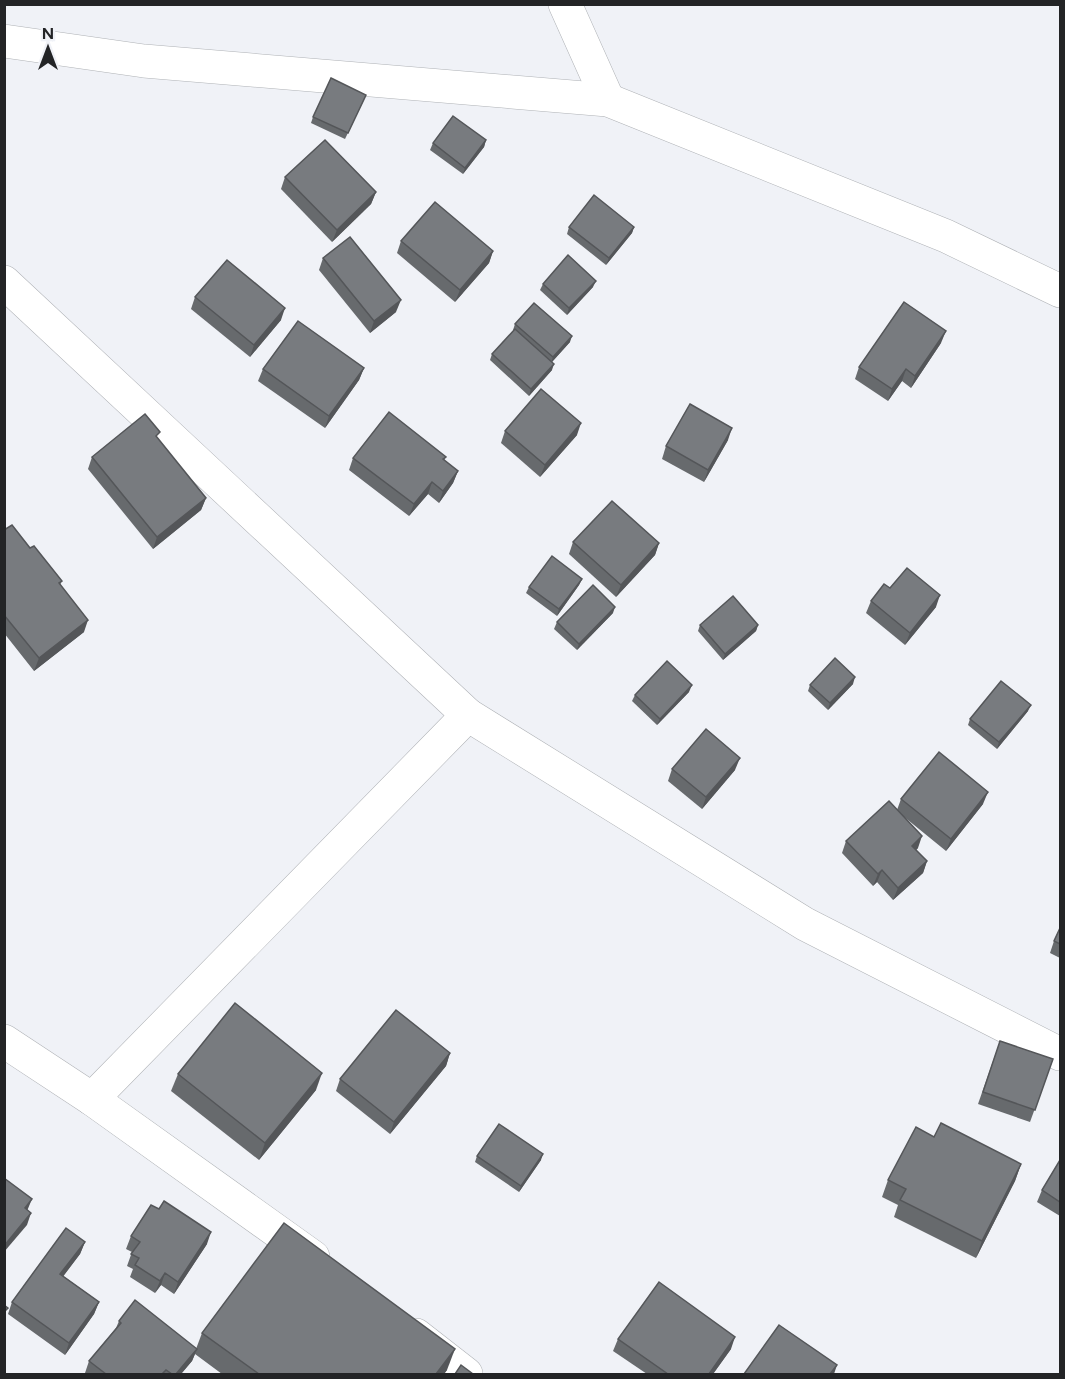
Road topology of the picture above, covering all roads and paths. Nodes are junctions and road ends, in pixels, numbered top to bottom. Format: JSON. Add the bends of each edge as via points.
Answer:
{"nodes":[{"id":1,"x":565,"y":4,"type":"edge"},
{"id":2,"x":4,"y":41,"type":"edge"},
{"id":3,"x":608,"y":100,"type":"junction"},
{"id":4,"x":4,"y":282,"type":"edge"},
{"id":5,"x":1060,"y":291,"type":"edge"},
{"id":6,"x":468,"y":715,"type":"junction"},
{"id":7,"x":4,"y":1041,"type":"edge"},
{"id":8,"x":1060,"y":1054,"type":"edge"},
{"id":9,"x":92,"y":1099,"type":"junction"},
{"id":10,"x":342,"y":1277,"type":"edge"},
{"id":11,"x":397,"y":1319,"type":"edge"},
{"id":12,"x":466,"y":1374,"type":"edge"}],
"edges":[{"from":1,"to":3,"type":"street"},
{"from":2,"to":3,"type":"street","via":[[144,61]]},
{"from":3,"to":5,"type":"street","via":[[945,236]]},
{"from":4,"to":6,"type":"street"},
{"from":6,"to":8,"type":"street","via":[[805,924]]},
{"from":6,"to":9,"type":"street"},
{"from":7,"to":9,"type":"street"},
{"from":9,"to":10,"type":"street"},
{"from":11,"to":12,"type":"street"}]}
